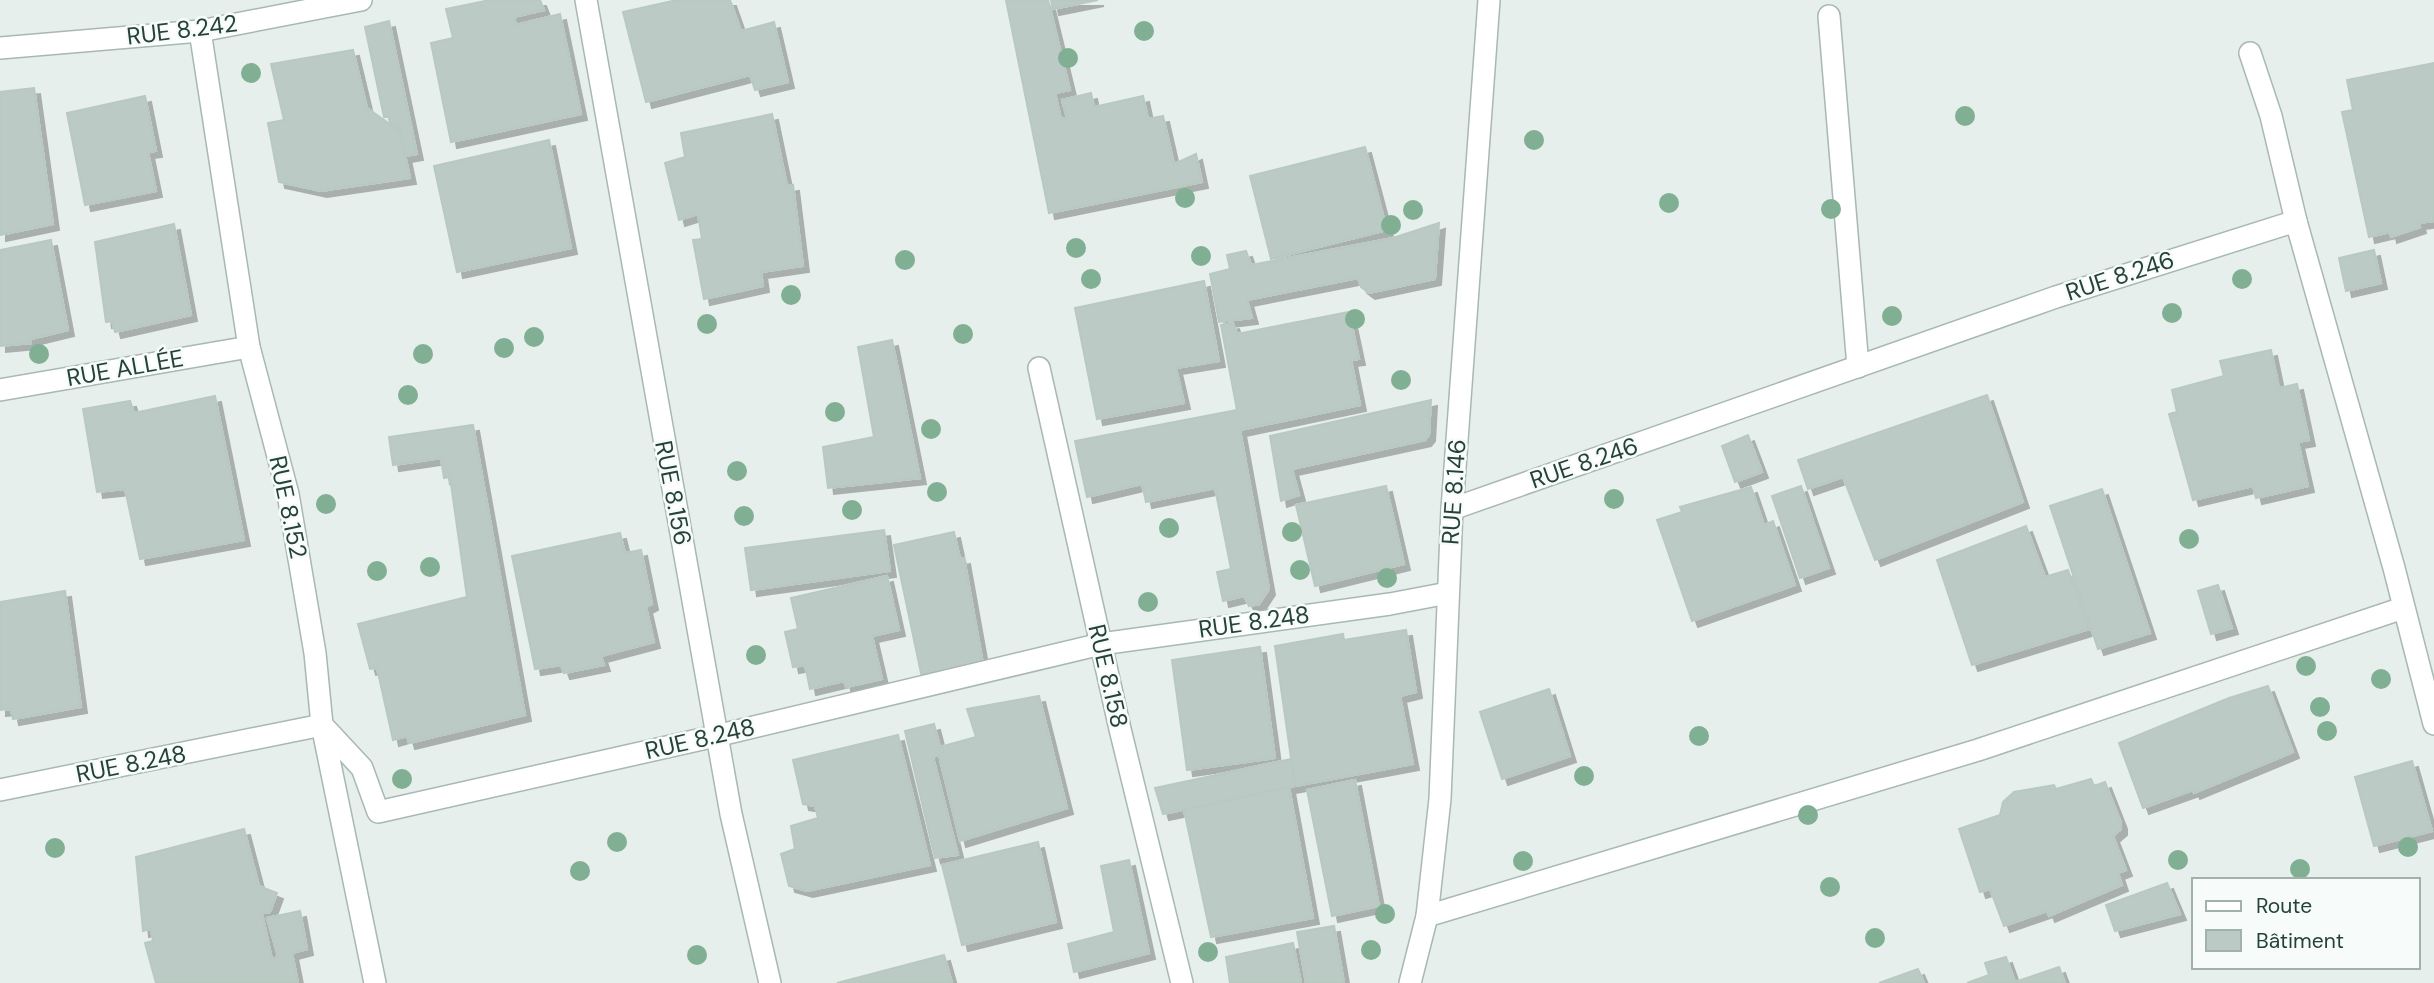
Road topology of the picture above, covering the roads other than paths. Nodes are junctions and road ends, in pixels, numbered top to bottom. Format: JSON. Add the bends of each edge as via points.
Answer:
{"nodes":[{"id":1,"x":361,"y":0,"type":"edge"},
{"id":2,"x":586,"y":0,"type":"edge"},
{"id":3,"x":1489,"y":0,"type":"edge"},
{"id":4,"x":1829,"y":16,"type":"dead end"},
{"id":5,"x":200,"y":32,"type":"junction"},
{"id":6,"x":0,"y":48,"type":"edge"},
{"id":7,"x":2250,"y":53,"type":"dead end"},
{"id":8,"x":2296,"y":221,"type":"junction"},
{"id":9,"x":249,"y":347,"type":"junction"},
{"id":10,"x":1858,"y":367,"type":"junction"},
{"id":11,"x":1039,"y":368,"type":"dead end"},
{"id":12,"x":0,"y":390,"type":"edge"},
{"id":13,"x":1452,"y":509,"type":"junction"},
{"id":14,"x":1448,"y":593,"type":"junction"},
{"id":15,"x":2403,"y":608,"type":"junction"},
{"id":16,"x":1101,"y":644,"type":"junction"},
{"id":17,"x":2434,"y":724,"type":"edge"},
{"id":18,"x":322,"y":725,"type":"junction"},
{"id":19,"x":720,"y":735,"type":"junction"},
{"id":20,"x":0,"y":790,"type":"edge"},
{"id":21,"x":1427,"y":916,"type":"junction"},
{"id":22,"x":375,"y":983,"type":"edge"},
{"id":23,"x":770,"y":983,"type":"edge"},
{"id":24,"x":1182,"y":983,"type":"edge"},
{"id":25,"x":1410,"y":983,"type":"edge"}],
"edges":[{"from":1,"to":5,"type":"street","name":"RUE 8.242"},
{"from":2,"to":19,"type":"street","name":"RUE 8.156"},
{"from":3,"to":13,"type":"street","name":"RUE 8.146"},
{"from":4,"to":10,"type":"street"},
{"from":5,"to":6,"type":"street","name":"RUE 8.242"},
{"from":5,"to":9,"type":"street","name":"RUE 8.152"},
{"from":7,"to":8,"type":"street","via":[[2271,116]]},
{"from":8,"to":10,"type":"street","name":"RUE 8.246","via":[[2056,297]]},
{"from":8,"to":15,"type":"street"},
{"from":9,"to":12,"type":"street","name":"RUE ALLÉE"},
{"from":9,"to":18,"type":"street","name":"RUE 8.152","via":[[288,494],[315,653]]},
{"from":10,"to":13,"type":"street","name":"RUE 8.246"},
{"from":11,"to":16,"type":"street","name":"RUE 8.158"},
{"from":13,"to":14,"type":"street","name":"RUE 8.146"},
{"from":14,"to":16,"type":"street","name":"RUE 8.248"},
{"from":14,"to":21,"type":"street","name":"RUE 8.146","via":[[1440,799]]},
{"from":15,"to":17,"type":"street"},
{"from":15,"to":21,"type":"street","via":[[1978,750]]},
{"from":16,"to":19,"type":"street","name":"RUE 8.248"},
{"from":16,"to":24,"type":"street","name":"RUE 8.158"},
{"from":18,"to":19,"type":"street","name":"RUE 8.248","via":[[362,768],[378,812]]},
{"from":18,"to":20,"type":"street","name":"RUE 8.248"},
{"from":18,"to":22,"type":"street","name":"RUE 8.152"},
{"from":19,"to":23,"type":"street","name":"RUE 8.156","via":[[731,814]]},
{"from":21,"to":25,"type":"street","name":"RUE 8.146"}]}
